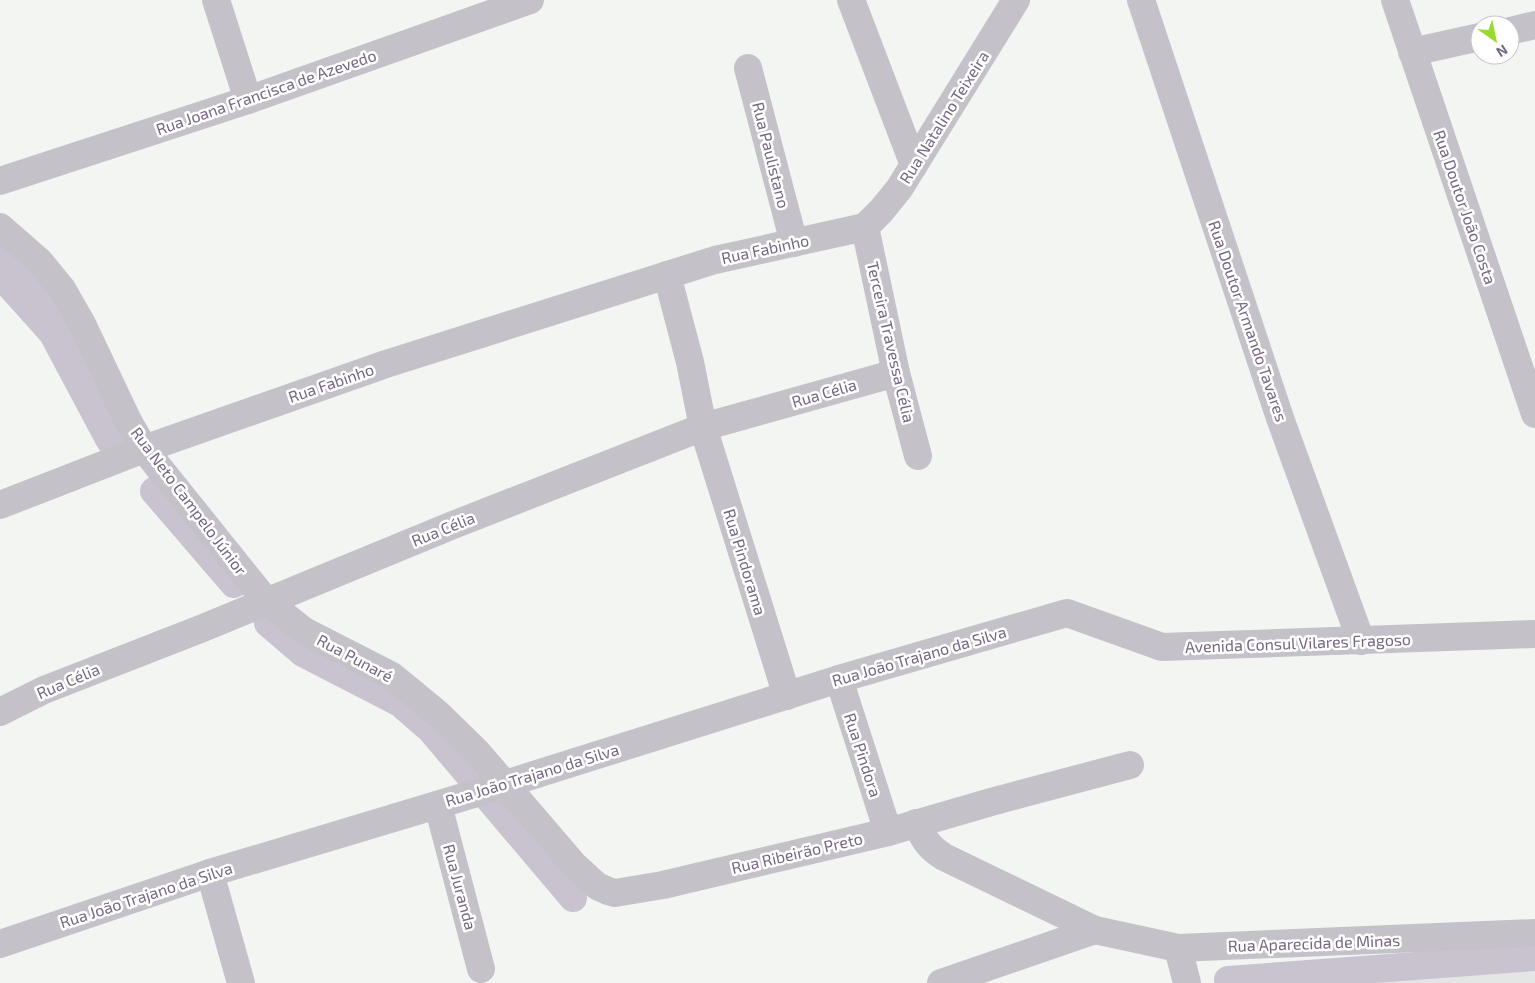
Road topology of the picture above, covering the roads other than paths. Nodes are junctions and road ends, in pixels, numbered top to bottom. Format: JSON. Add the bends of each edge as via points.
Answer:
{"nodes":[{"id":1,"x":216,"y":0,"type":"edge"},
{"id":2,"x":530,"y":0,"type":"edge"},
{"id":3,"x":851,"y":0,"type":"edge"},
{"id":4,"x":1016,"y":0,"type":"edge"},
{"id":5,"x":1140,"y":0,"type":"edge"},
{"id":6,"x":1395,"y":0,"type":"edge"},
{"id":7,"x":1535,"y":25,"type":"edge"},
{"id":8,"x":1520,"y":29,"type":"edge"},
{"id":9,"x":1470,"y":39,"type":"edge"},
{"id":10,"x":1412,"y":52,"type":"junction"},
{"id":11,"x":748,"y":68,"type":"dead end"},
{"id":12,"x":248,"y":100,"type":"junction"},
{"id":13,"x":914,"y":165,"type":"junction"},
{"id":14,"x":0,"y":181,"type":"edge"},
{"id":15,"x":0,"y":227,"type":"edge"},
{"id":16,"x":865,"y":228,"type":"junction"},
{"id":17,"x":794,"y":243,"type":"junction"},
{"id":18,"x":667,"y":275,"type":"junction"},
{"id":19,"x":896,"y":373,"type":"junction"},
{"id":20,"x":1535,"y":414,"type":"edge"},
{"id":21,"x":703,"y":427,"type":"junction"},
{"id":22,"x":144,"y":449,"type":"junction"},
{"id":23,"x":918,"y":456,"type":"dead end"},
{"id":24,"x":0,"y":505,"type":"edge"},
{"id":25,"x":266,"y":601,"type":"junction"},
{"id":26,"x":1067,"y":613,"type":"joint"},
{"id":27,"x":1535,"y":634,"type":"edge"},
{"id":28,"x":1361,"y":641,"type":"junction"},
{"id":29,"x":839,"y":679,"type":"junction"},
{"id":30,"x":787,"y":696,"type":"junction"},
{"id":31,"x":0,"y":712,"type":"edge"},
{"id":32,"x":1130,"y":765,"type":"dead end"},
{"id":33,"x":502,"y":785,"type":"junction"},
{"id":34,"x":438,"y":805,"type":"junction"},
{"id":35,"x":916,"y":823,"type":"junction"},
{"id":36,"x":888,"y":832,"type":"junction"},
{"id":37,"x":210,"y":873,"type":"junction"},
{"id":38,"x":1095,"y":930,"type":"junction"},
{"id":39,"x":1535,"y":933,"type":"edge"},
{"id":40,"x":0,"y":944,"type":"edge"},
{"id":41,"x":1178,"y":948,"type":"junction"},
{"id":42,"x":481,"y":969,"type":"dead end"},
{"id":43,"x":241,"y":983,"type":"edge"},
{"id":44,"x":941,"y":983,"type":"edge"},
{"id":45,"x":1187,"y":983,"type":"edge"}],
"edges":[{"from":1,"to":12,"type":"street"},
{"from":2,"to":12,"type":"street","name":"Rua Joana Francisca de Azevedo"},
{"from":3,"to":13,"type":"street"},
{"from":4,"to":13,"type":"street","name":"Rua Natalino Teixeira"},
{"from":5,"to":28,"type":"street","name":"Rua Doutor Armando Tavares","via":[[1280,418]]},
{"from":6,"to":10,"type":"street","name":"Rua Doutor João Costa"},
{"from":7,"to":8,"type":"street"},
{"from":9,"to":10,"type":"street"},
{"from":10,"to":20,"type":"street","name":"Rua Doutor João Costa"},
{"from":11,"to":17,"type":"street","name":"Rua Paulistano"},
{"from":12,"to":14,"type":"street","name":"Rua Joana Francisca de Azevedo"},
{"from":13,"to":16,"type":"street","name":"Rua Natalino Teixeira","via":[[900,189]]},
{"from":15,"to":22,"type":"street","name":"Rua Neto Campelo Júnior","via":[[39,261],[62,288]]},
{"from":16,"to":17,"type":"street","name":"Rua Fabinho"},
{"from":16,"to":19,"type":"street","name":"Terceira Travessa Célia"},
{"from":17,"to":18,"type":"street","name":"Rua Fabinho","via":[[715,260]]},
{"from":18,"to":21,"type":"street"},
{"from":18,"to":22,"type":"street","name":"Rua Fabinho","via":[[386,364]]},
{"from":19,"to":21,"type":"street","name":"Rua Célia"},
{"from":19,"to":23,"type":"street","name":"Terceira Travessa Célia"},
{"from":21,"to":25,"type":"street","name":"Rua Célia"},
{"from":21,"to":30,"type":"street","name":"Rua Pindorama"},
{"from":22,"to":24,"type":"street","name":"Rua Fabinho"},
{"from":22,"to":25,"type":"street","name":"Rua Neto Campelo Júnior"},
{"from":25,"to":31,"type":"street","name":"Rua Célia","via":[[44,690]]},
{"from":25,"to":33,"type":"street","name":"Rua Punaré","via":[[304,631],[392,676],[477,752]]},
{"from":26,"to":28,"type":"street","name":"Avenida Consul Vilares Fragoso","via":[[1162,647]]},
{"from":26,"to":29,"type":"street","name":"Rua João Trajano da Silva"},
{"from":27,"to":28,"type":"street","name":"Avenida Consul Vilares Fragoso"},
{"from":29,"to":30,"type":"street","name":"Rua João Trajano da Silva"},
{"from":29,"to":36,"type":"street","name":"Rua Pindora"},
{"from":30,"to":33,"type":"street","name":"Rua João Trajano da Silva"},
{"from":32,"to":35,"type":"street","name":"Rua Ribeirão Preto"},
{"from":33,"to":34,"type":"street","name":"Rua João Trajano da Silva"},
{"from":33,"to":36,"type":"street","name":"Rua Ribeirão Preto","via":[[574,865],[598,886],[615,893],[663,885]]},
{"from":34,"to":37,"type":"street","name":"Rua João Trajano da Silva"},
{"from":34,"to":42,"type":"street","name":"Rua Juranda"},
{"from":35,"to":36,"type":"street","name":"Rua Ribeirão Preto"},
{"from":35,"to":38,"type":"street","name":"Rua Aparecida de Minas","via":[[926,842],[944,857]]},
{"from":37,"to":40,"type":"street","name":"Rua João Trajano da Silva"},
{"from":37,"to":43,"type":"street"},
{"from":38,"to":41,"type":"street","name":"Rua Aparecida de Minas"},
{"from":38,"to":44,"type":"street"},
{"from":39,"to":41,"type":"street","name":"Rua Aparecida de Minas"},
{"from":41,"to":45,"type":"street"}]}
